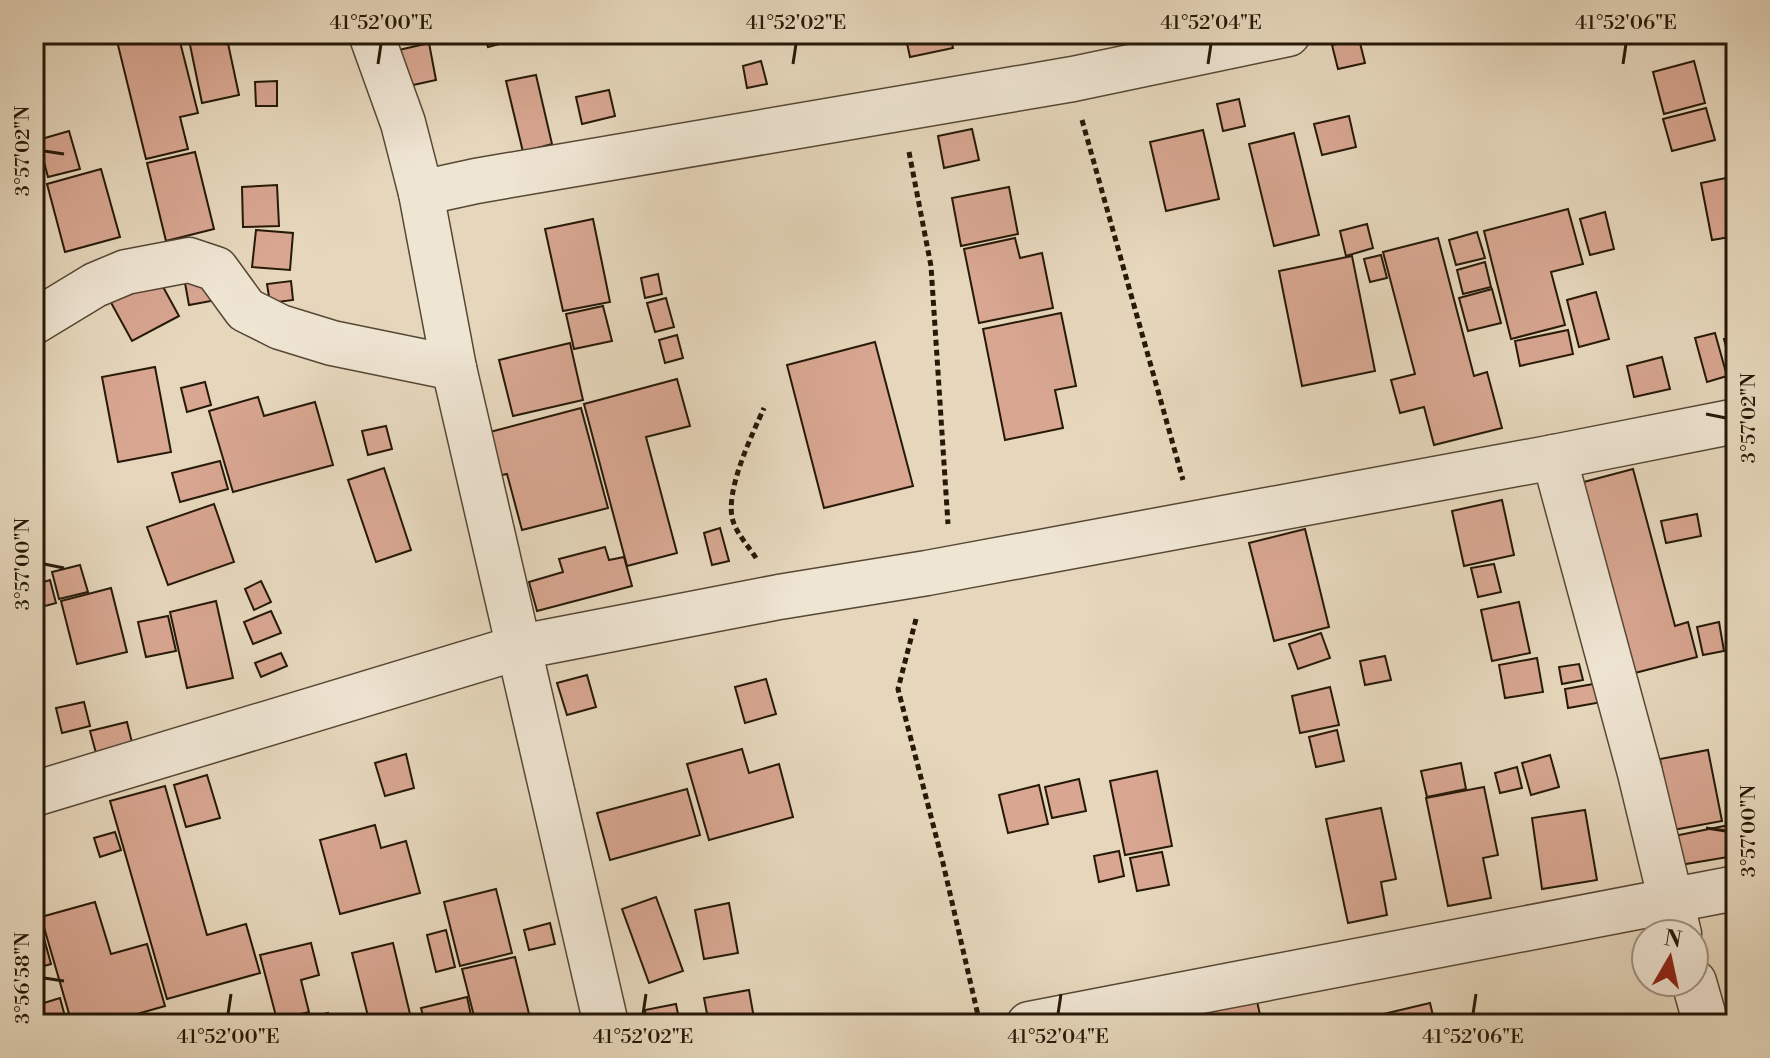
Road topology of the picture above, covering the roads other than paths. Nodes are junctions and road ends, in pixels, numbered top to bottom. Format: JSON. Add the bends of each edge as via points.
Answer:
{"nodes":[{"id":1,"x":371,"y":34,"type":"edge"},
{"id":2,"x":1288,"y":34,"type":"edge"},
{"id":3,"x":421,"y":193,"type":"junction"},
{"id":4,"x":34,"y":322,"type":"edge"},
{"id":5,"x":454,"y":368,"type":"junction"},
{"id":6,"x":1736,"y":421,"type":"edge"},
{"id":7,"x":1554,"y":457,"type":"junction"},
{"id":8,"x":520,"y":647,"type":"junction"},
{"id":9,"x":34,"y":794,"type":"edge"},
{"id":10,"x":1736,"y":888,"type":"edge"},
{"id":11,"x":1674,"y":917,"type":"edge"},
{"id":12,"x":1699,"y":998,"type":"edge"},
{"id":13,"x":606,"y":1024,"type":"edge"},
{"id":14,"x":1029,"y":1024,"type":"edge"},
{"id":15,"x":1706,"y":1024,"type":"edge"}],
"edges":[{"from":1,"to":3,"type":"street"},
{"from":2,"to":3,"type":"street","via":[[1073,79]]},
{"from":3,"to":5,"type":"street"},
{"from":4,"to":5,"type":"street","via":[[126,272],[189,260],[216,269],[246,310],[280,327]]},
{"from":5,"to":8,"type":"street"},
{"from":6,"to":7,"type":"street"},
{"from":7,"to":8,"type":"street"},
{"from":7,"to":11,"type":"street"},
{"from":8,"to":9,"type":"street"},
{"from":8,"to":13,"type":"street"},
{"from":10,"to":11,"type":"street"},
{"from":11,"to":14,"type":"street"},
{"from":12,"to":15,"type":"street"}]}
